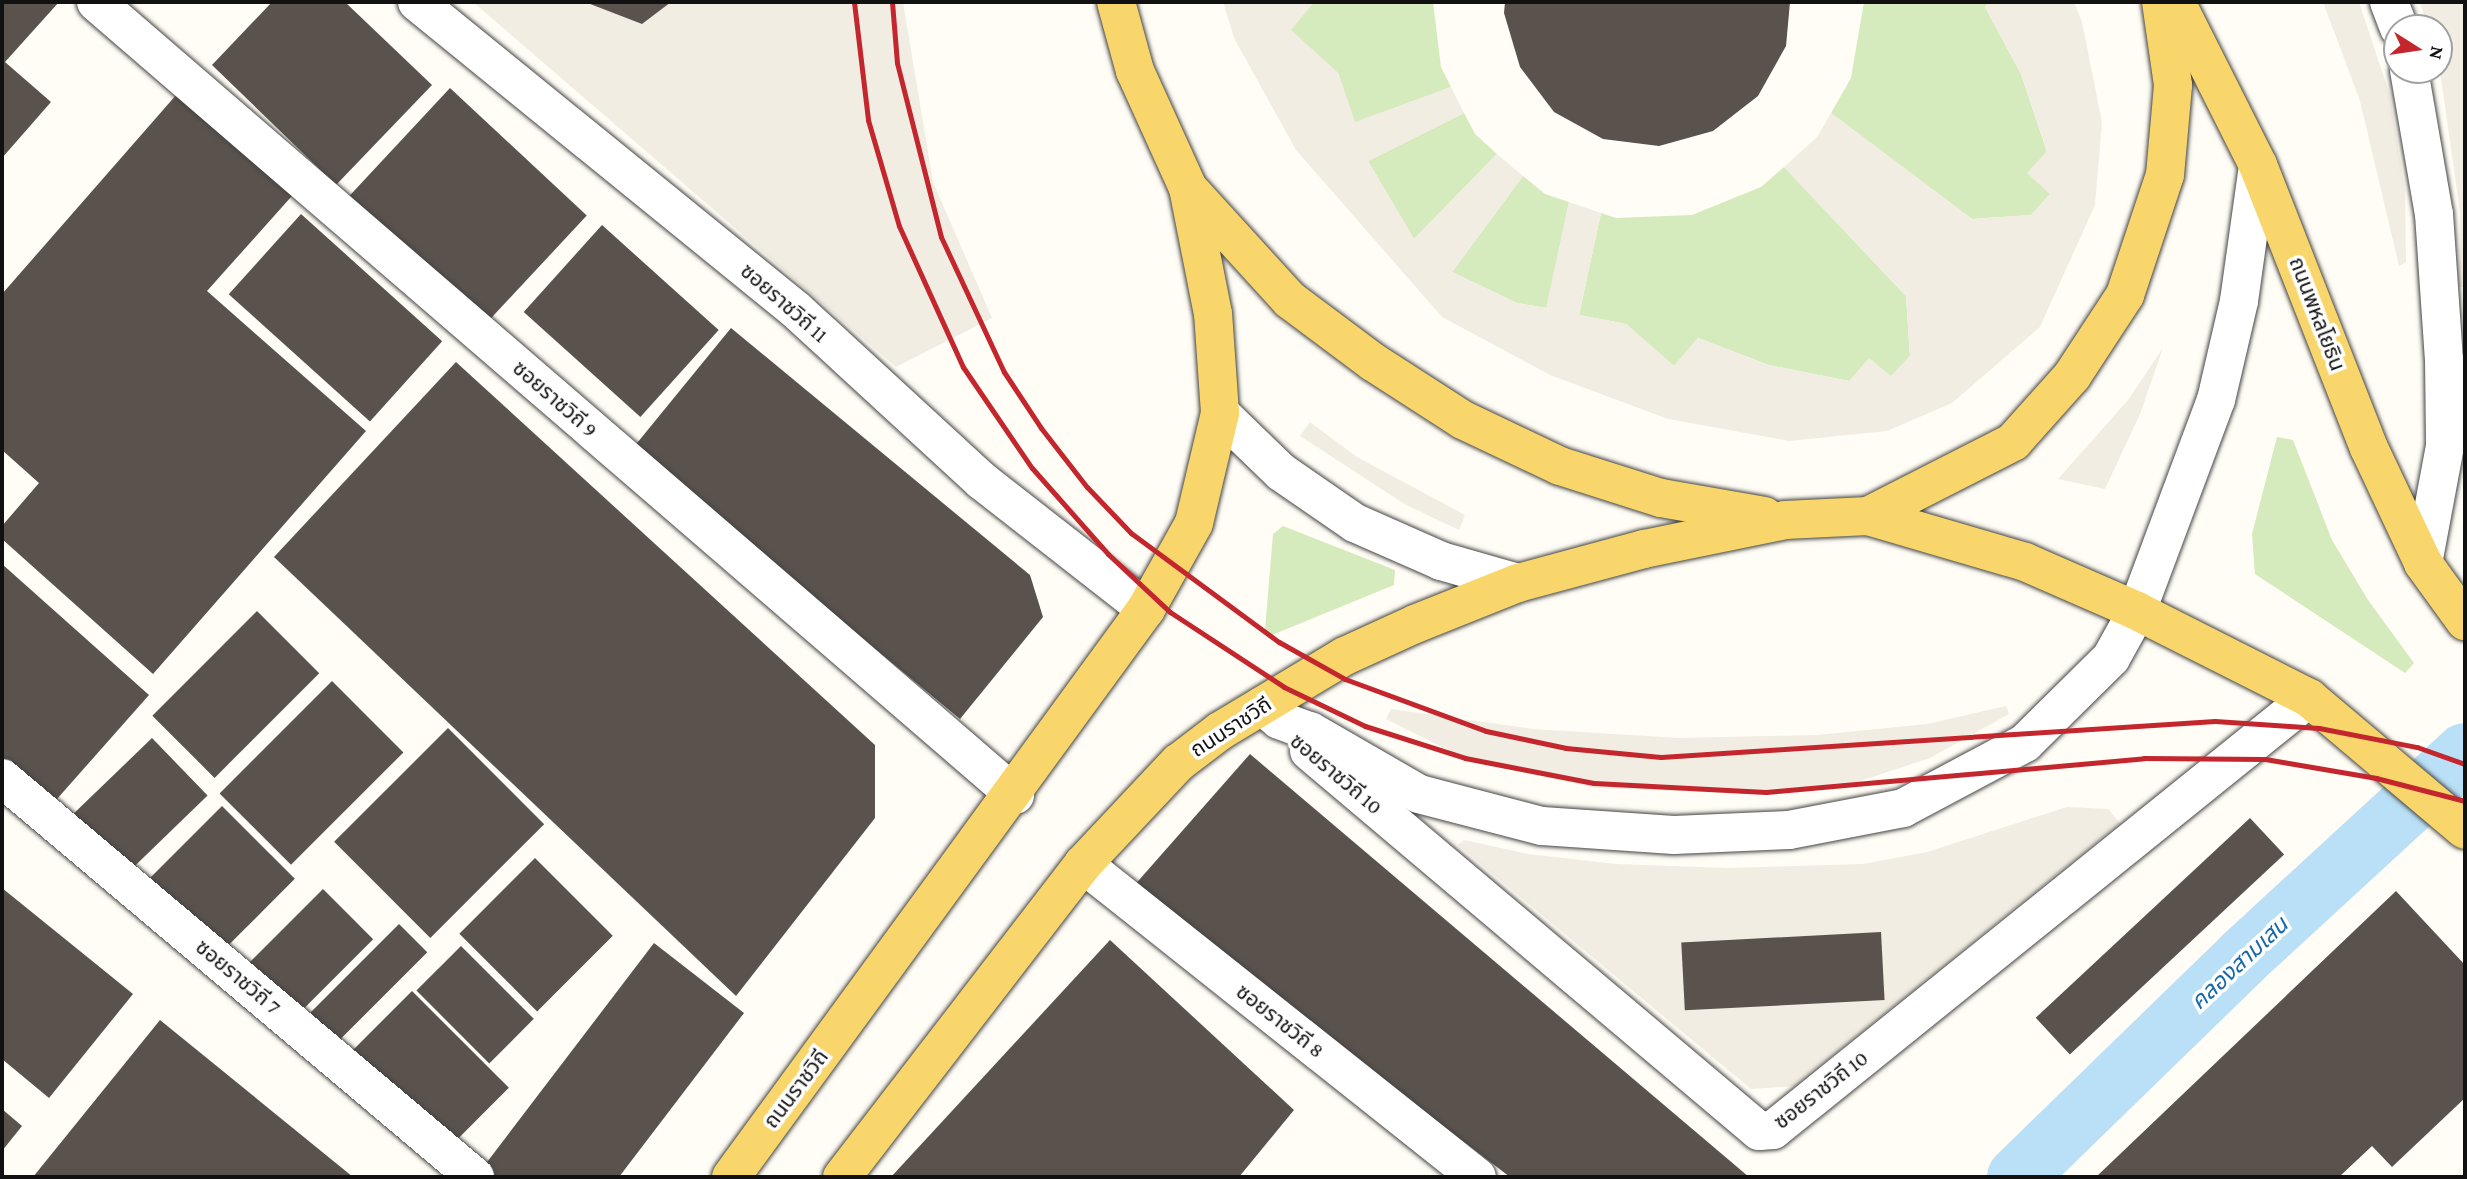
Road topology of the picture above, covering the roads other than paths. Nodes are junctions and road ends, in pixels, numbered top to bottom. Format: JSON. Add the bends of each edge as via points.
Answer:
{"nodes":[{"id":1,"x":96,"y":2,"type":"edge"},
{"id":2,"x":417,"y":2,"type":"edge"},
{"id":3,"x":1116,"y":2,"type":"edge"},
{"id":4,"x":2161,"y":2,"type":"edge"},
{"id":5,"x":2176,"y":2,"type":"edge"},
{"id":6,"x":2411,"y":84,"type":"edge"},
{"id":7,"x":2258,"y":165,"type":"junction"},
{"id":8,"x":1188,"y":188,"type":"junction"},
{"id":9,"x":2465,"y":401,"type":"edge"},
{"id":10,"x":1220,"y":413,"type":"junction"},
{"id":11,"x":2445,"y":446,"type":"junction"},
{"id":12,"x":1868,"y":516,"type":"junction"},
{"id":13,"x":1785,"y":520,"type":"junction"},
{"id":14,"x":2423,"y":563,"type":"junction"},
{"id":15,"x":1518,"y":583,"type":"junction"},
{"id":16,"x":1146,"y":609,"type":"junction"},
{"id":17,"x":2137,"y":611,"type":"junction"},
{"id":18,"x":2465,"y":621,"type":"edge"},
{"id":19,"x":2309,"y":698,"type":"junction"},
{"id":20,"x":1270,"y":713,"type":"junction"},
{"id":21,"x":2,"y":778,"type":"edge"},
{"id":22,"x":1015,"y":795,"type":"junction"},
{"id":23,"x":2461,"y":826,"type":"edge"},
{"id":24,"x":1083,"y":864,"type":"junction"},
{"id":25,"x":475,"y":1177,"type":"edge"},
{"id":26,"x":731,"y":1177,"type":"edge"},
{"id":27,"x":842,"y":1177,"type":"edge"},
{"id":28,"x":1477,"y":1177,"type":"edge"}],
"edges":[{"from":1,"to":22,"type":"street","name":"ซอยราชวิถี 9"},
{"from":2,"to":16,"type":"street","name":"ซอยราชวิถี 11","via":[[796,310],[982,481]]},
{"from":3,"to":8,"type":"main road","via":[[1135,71]]},
{"from":4,"to":12,"type":"main road","via":[[2173,85],[2165,175],[2125,295],[2073,376],[2013,442]]},
{"from":5,"to":7,"type":"main road","name":"ถนนพหลโยธิน"},
{"from":6,"to":11,"type":"street","via":[[2434,214]]},
{"from":7,"to":14,"type":"main road","name":"ถนนพหลโยธิน","via":[[2369,448]]},
{"from":7,"to":17,"type":"street","via":[[2239,301],[2216,400]]},
{"from":8,"to":10,"type":"main road","name":"ถนนราชวิถี","via":[[1213,314]]},
{"from":8,"to":13,"type":"main road","via":[[1290,300],[1373,362],[1463,420],[1560,466],[1625,486]]},
{"from":9,"to":11,"type":"street"},
{"from":10,"to":15,"type":"street","via":[[1281,472],[1355,523],[1441,561]]},
{"from":10,"to":16,"type":"main road","name":"ถนนราชวิถี","via":[[1194,523]]},
{"from":11,"to":14,"type":"street"},
{"from":12,"to":13,"type":"main road"},
{"from":12,"to":17,"type":"main road","via":[[2025,562]]},
{"from":13,"to":15,"type":"main road","name":"ถนนราชวิถี","via":[[1644,549]]},
{"from":14,"to":18,"type":"main road","name":"ถนนพหลโยธิน"},
{"from":15,"to":20,"type":"main road","name":"ถนนราชวิถี","via":[[1345,656]]},
{"from":16,"to":22,"type":"main road","name":"ถนนราชวิถี"},
{"from":17,"to":19,"type":"main road"},
{"from":17,"to":20,"type":"street","via":[[2111,658],[2025,743],[1903,808],[1789,830],[1674,835],[1542,826],[1419,794]]},
{"from":19,"to":20,"type":"street","name":"ซอยราชวิถี 10","via":[[1773,1130],[1759,1131],[1282,728]]},
{"from":19,"to":23,"type":"main road"},
{"from":20,"to":24,"type":"main road","name":"ถนนราชวิถี","via":[[1178,763]]},
{"from":21,"to":25,"type":"street","name":"ซอยราชวิถี 7"},
{"from":22,"to":26,"type":"main road","name":"ถนนราชวิถี"},
{"from":24,"to":27,"type":"main road","name":"ถนนราชวิถี"},
{"from":24,"to":28,"type":"street","name":"ซอยราชวิถี 8"}]}
